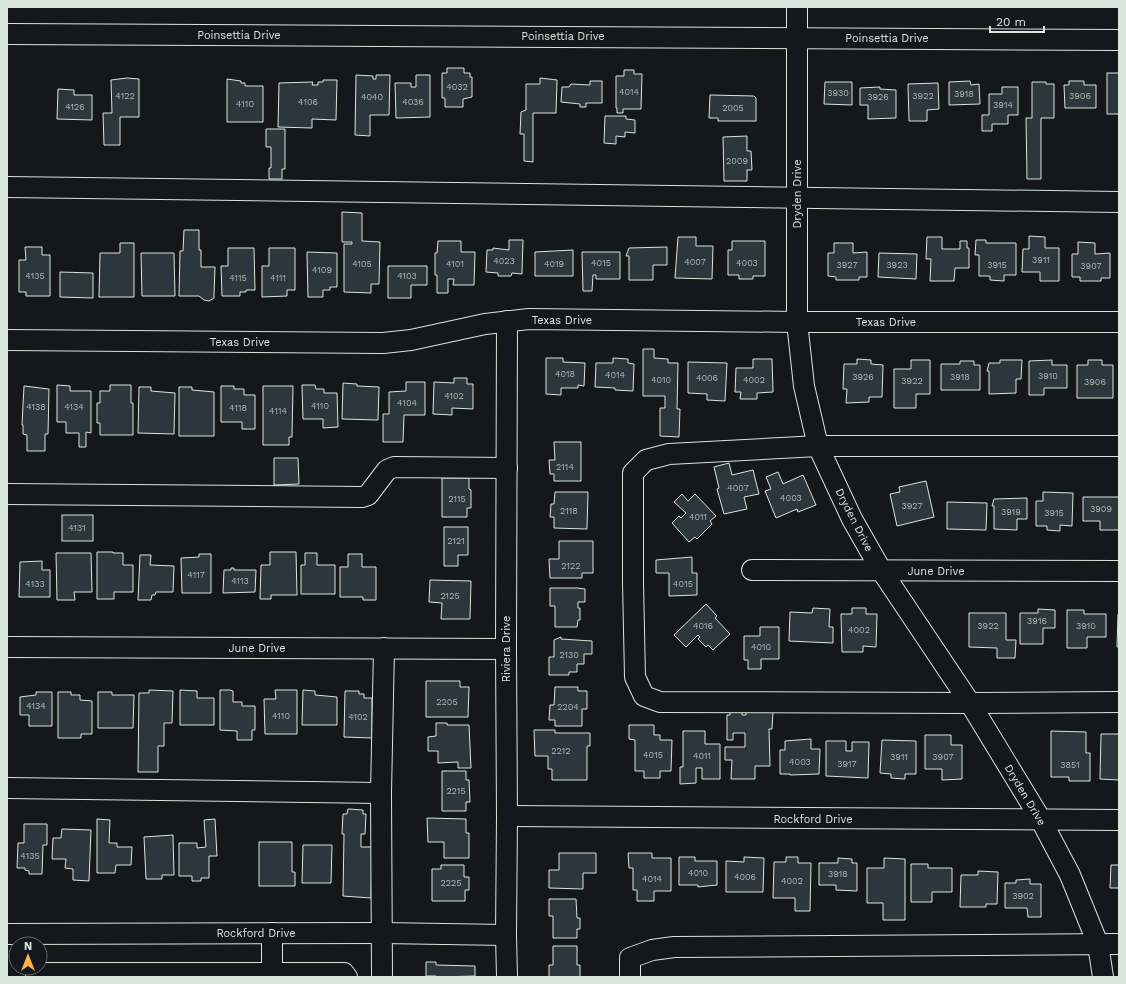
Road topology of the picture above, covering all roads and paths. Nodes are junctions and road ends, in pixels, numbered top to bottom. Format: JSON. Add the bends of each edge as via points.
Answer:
{"nodes":[{"id":1,"x":797,"y":7,"type":"edge"},
{"id":2,"x":7,"y":34,"type":"edge"},
{"id":3,"x":797,"y":38,"type":"junction"},
{"id":4,"x":1119,"y":40,"type":"edge"},
{"id":5,"x":7,"y":187,"type":"edge"},
{"id":6,"x":797,"y":197,"type":"junction"},
{"id":7,"x":1119,"y":202,"type":"edge"},
{"id":8,"x":507,"y":321,"type":"junction"},
{"id":9,"x":797,"y":322,"type":"junction"},
{"id":10,"x":1119,"y":322,"type":"edge"},
{"id":11,"x":7,"y":340,"type":"edge"},
{"id":12,"x":818,"y":446,"type":"junction"},
{"id":13,"x":1119,"y":446,"type":"edge"},
{"id":14,"x":507,"y":468,"type":"junction"},
{"id":15,"x":7,"y":494,"type":"edge"},
{"id":16,"x":752,"y":570,"type":"dead end"},
{"id":17,"x":881,"y":570,"type":"junction"},
{"id":18,"x":1119,"y":571,"type":"edge"},
{"id":19,"x":7,"y":647,"type":"edge"},
{"id":20,"x":384,"y":648,"type":"junction"},
{"id":21,"x":506,"y":649,"type":"junction"},
{"id":22,"x":1119,"y":702,"type":"edge"},
{"id":23,"x":970,"y":703,"type":"junction"},
{"id":24,"x":7,"y":788,"type":"edge"},
{"id":25,"x":381,"y":794,"type":"junction"},
{"id":26,"x":507,"y":816,"type":"junction"},
{"id":27,"x":1041,"y":820,"type":"junction"},
{"id":28,"x":1119,"y":820,"type":"edge"},
{"id":29,"x":272,"y":933,"type":"junction"},
{"id":30,"x":382,"y":933,"type":"junction"},
{"id":31,"x":7,"y":934,"type":"edge"},
{"id":32,"x":506,"y":935,"type":"junction"},
{"id":33,"x":1098,"y":944,"type":"junction"},
{"id":34,"x":1119,"y":944,"type":"edge"},
{"id":35,"x":272,"y":973,"type":"junction"},
{"id":36,"x":178,"y":975,"type":"edge"},
{"id":37,"x":36,"y":977,"type":"edge"},
{"id":38,"x":347,"y":977,"type":"edge"},
{"id":39,"x":382,"y":977,"type":"edge"},
{"id":40,"x":507,"y":977,"type":"edge"},
{"id":41,"x":630,"y":977,"type":"edge"},
{"id":42,"x":1103,"y":977,"type":"edge"}],
"edges":[{"from":1,"to":3,"type":"street","name":"Dryden Drive"},
{"from":2,"to":3,"type":"street","name":"Poinsettia Drive"},
{"from":3,"to":4,"type":"street","name":"Poinsettia Drive"},
{"from":3,"to":6,"type":"street","name":"Dryden Drive"},
{"from":5,"to":6,"type":"street"},
{"from":6,"to":7,"type":"street"},
{"from":6,"to":9,"type":"street","name":"Dryden Drive"},
{"from":8,"to":9,"type":"street","name":"Texas Drive","via":[[529,319]]},
{"from":8,"to":11,"type":"street","name":"Texas Drive","via":[[383,343]]},
{"from":8,"to":14,"type":"street","name":"Riviera Drive"},
{"from":9,"to":10,"type":"street","name":"Texas Drive"},
{"from":9,"to":12,"type":"street","name":"Dryden Drive","via":[[804,386]]},
{"from":12,"to":13,"type":"street"},
{"from":12,"to":17,"type":"street","name":"Dryden Drive","via":[[852,519]]},
{"from":12,"to":23,"type":"street","via":[[668,454],[646,460],[633,473],[635,677],[644,696],[660,702]]},
{"from":14,"to":15,"type":"street","via":[[394,467],[387,470],[368,495],[362,497]]},
{"from":14,"to":21,"type":"street","name":"Riviera Drive"},
{"from":16,"to":17,"type":"street","name":"June Drive"},
{"from":17,"to":18,"type":"street","name":"June Drive"},
{"from":17,"to":23,"type":"street","name":"Dryden Drive"},
{"from":19,"to":20,"type":"street","name":"June Drive"},
{"from":20,"to":21,"type":"street","name":"June Drive"},
{"from":20,"to":25,"type":"street"},
{"from":21,"to":26,"type":"street","name":"Riviera Drive"},
{"from":22,"to":23,"type":"street"},
{"from":23,"to":27,"type":"street","name":"Dryden Drive"},
{"from":24,"to":25,"type":"street"},
{"from":25,"to":30,"type":"street"},
{"from":26,"to":27,"type":"street","name":"Rockford Drive"},
{"from":26,"to":32,"type":"street","name":"Riviera Drive"},
{"from":27,"to":28,"type":"street","name":"Rockford Drive"},
{"from":27,"to":33,"type":"street","name":"Dryden Drive","via":[[1070,876]]},
{"from":29,"to":30,"type":"street","name":"Rockford Drive"},
{"from":29,"to":31,"type":"street","name":"Rockford Drive"},
{"from":29,"to":35,"type":"street"},
{"from":30,"to":32,"type":"street","name":"Rockford Drive"},
{"from":30,"to":39,"type":"street"},
{"from":32,"to":40,"type":"street","name":"Riviera Drive"},
{"from":33,"to":34,"type":"street"},
{"from":33,"to":41,"type":"street","via":[[674,947],[652,950],[630,958]]},
{"from":33,"to":42,"type":"street","name":"Dryden Drive"},
{"from":35,"to":36,"type":"street"},
{"from":35,"to":38,"type":"street","via":[[344,974]]},
{"from":36,"to":37,"type":"street","via":[[36,973]]}]}
